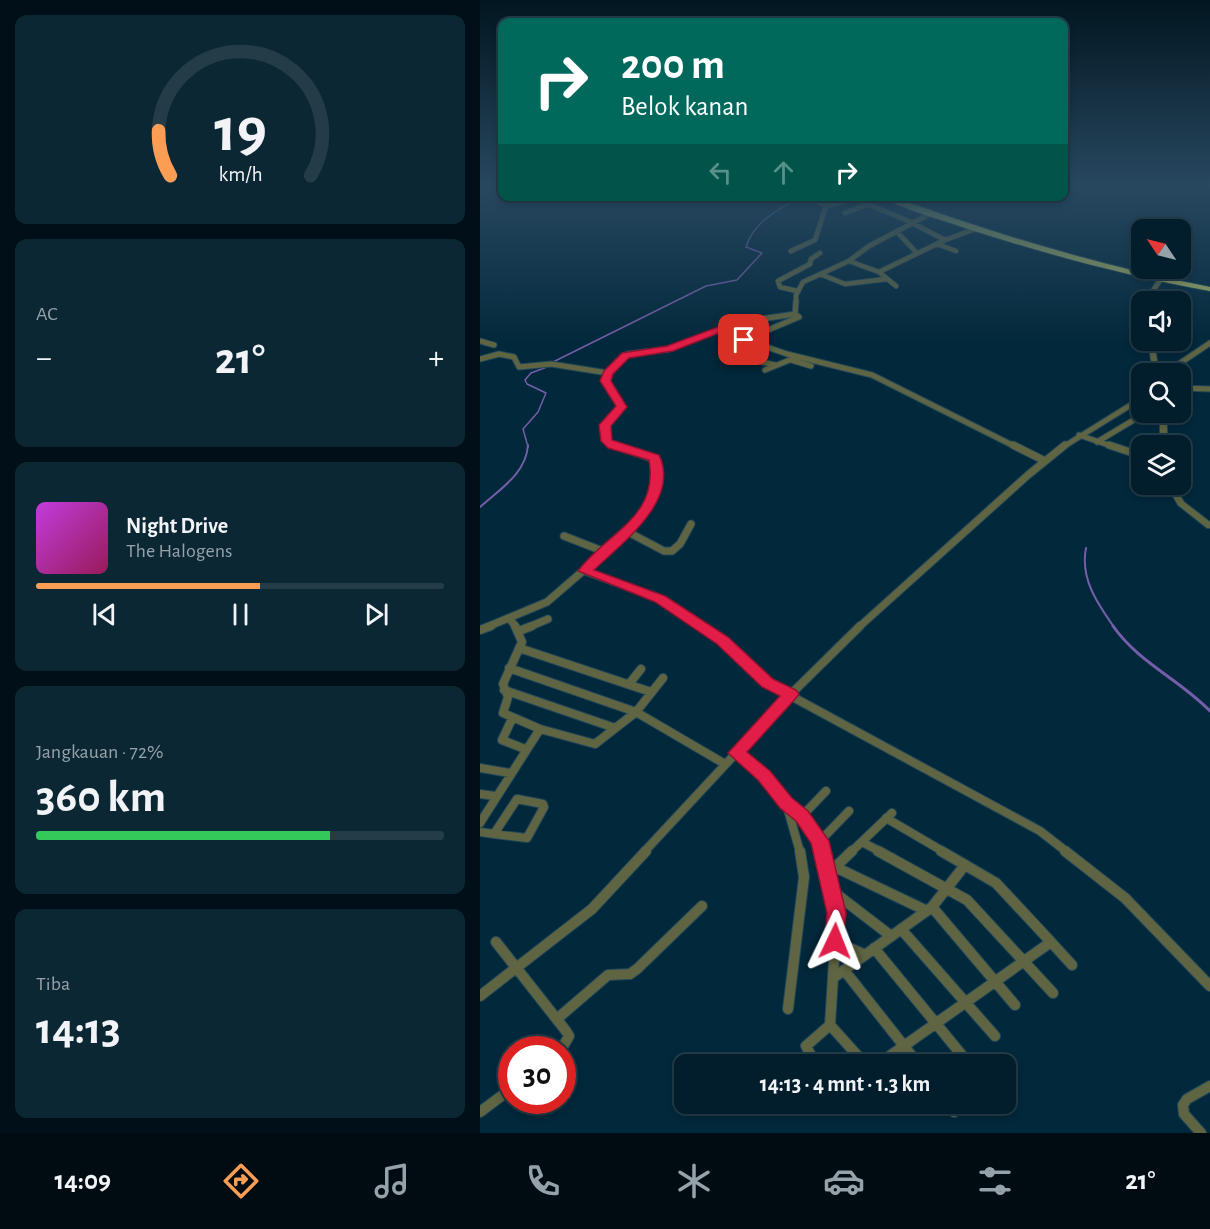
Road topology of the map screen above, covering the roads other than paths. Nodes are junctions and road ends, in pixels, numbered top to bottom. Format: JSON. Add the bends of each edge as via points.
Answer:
{"nodes":[{"id":1,"x":815,"y":239,"type":"edge"},
{"id":2,"x":884,"y":239,"type":"edge"},
{"id":3,"x":903,"y":239,"type":"edge"},
{"id":4,"x":948,"y":239,"type":"edge"},
{"id":5,"x":1005,"y":239,"type":"edge"},
{"id":6,"x":1018,"y":239,"type":"edge"},
{"id":7,"x":945,"y":240,"type":"joint"},
{"id":8,"x":937,"y":244,"type":"junction"},
{"id":9,"x":956,"y":250,"type":"dead end"},
{"id":10,"x":791,"y":251,"type":"dead end"},
{"id":11,"x":916,"y":252,"type":"junction"},
{"id":12,"x":820,"y":253,"type":"dead end"},
{"id":13,"x":849,"y":261,"type":"junction"},
{"id":14,"x":879,"y":272,"type":"junction"},
{"id":15,"x":820,"y":274,"type":"junction"},
{"id":16,"x":887,"y":279,"type":"junction"},
{"id":17,"x":1160,"y":280,"type":"junction"},
{"id":18,"x":896,"y":286,"type":"dead end"},
{"id":19,"x":1210,"y":287,"type":"edge"},
{"id":20,"x":797,"y":291,"type":"junction"},
{"id":21,"x":1152,"y":291,"type":"edge"},
{"id":22,"x":795,"y":314,"type":"junction"},
{"id":23,"x":718,"y":330,"type":"junction"},
{"id":24,"x":744,"y":340,"type":"junction"},
{"id":25,"x":480,"y":341,"type":"edge"},
{"id":26,"x":1210,"y":343,"type":"edge"},
{"id":27,"x":494,"y":345,"type":"dead end"},
{"id":28,"x":480,"y":353,"type":"edge"},
{"id":29,"x":489,"y":356,"type":"junction"},
{"id":30,"x":797,"y":357,"type":"junction"},
{"id":31,"x":480,"y":359,"type":"edge"},
{"id":32,"x":791,"y":360,"type":"junction"},
{"id":33,"x":762,"y":362,"type":"dead end"},
{"id":34,"x":1180,"y":363,"type":"edge"},
{"id":35,"x":778,"y":366,"type":"junction"},
{"id":36,"x":811,"y":366,"type":"dead end"},
{"id":37,"x":765,"y":370,"type":"dead end"},
{"id":38,"x":608,"y":373,"type":"junction"},
{"id":39,"x":1191,"y":388,"type":"edge"},
{"id":40,"x":1210,"y":389,"type":"edge"},
{"id":41,"x":1131,"y":404,"type":"edge"},
{"id":42,"x":1131,"y":422,"type":"edge"},
{"id":43,"x":1079,"y":435,"type":"junction"},
{"id":44,"x":1097,"y":442,"type":"junction"},
{"id":45,"x":1131,"y":453,"type":"edge"},
{"id":46,"x":1045,"y":461,"type":"junction"},
{"id":47,"x":1176,"y":495,"type":"edge"},
{"id":48,"x":691,"y":524,"type":"dead end"},
{"id":49,"x":1210,"y":526,"type":"edge"},
{"id":50,"x":628,"y":532,"type":"junction"},
{"id":51,"x":564,"y":536,"type":"dead end"},
{"id":52,"x":605,"y":552,"type":"junction"},
{"id":53,"x":585,"y":571,"type":"junction"},
{"id":54,"x":509,"y":618,"type":"junction"},
{"id":55,"x":548,"y":619,"type":"dead end"},
{"id":56,"x":480,"y":630,"type":"edge"},
{"id":57,"x":519,"y":631,"type":"junction"},
{"id":58,"x":519,"y":648,"type":"junction"},
{"id":59,"x":509,"y":668,"type":"junction"},
{"id":60,"x":641,"y":669,"type":"dead end"},
{"id":61,"x":663,"y":678,"type":"dead end"},
{"id":62,"x":629,"y":684,"type":"junction"},
{"id":63,"x":504,"y":690,"type":"junction"},
{"id":64,"x":651,"y":692,"type":"junction"},
{"id":65,"x":791,"y":694,"type":"junction"},
{"id":66,"x":636,"y":712,"type":"junction"},
{"id":67,"x":512,"y":718,"type":"junction"},
{"id":68,"x":615,"y":728,"type":"junction"},
{"id":69,"x":540,"y":729,"type":"junction"},
{"id":70,"x":525,"y":749,"type":"junction"},
{"id":71,"x":736,"y":753,"type":"junction"},
{"id":72,"x":725,"y":764,"type":"junction"},
{"id":73,"x":480,"y":768,"type":"edge"},
{"id":74,"x":510,"y":773,"type":"junction"},
{"id":75,"x":826,"y":791,"type":"dead end"},
{"id":76,"x":480,"y":794,"type":"edge"},
{"id":77,"x":495,"y":796,"type":"junction"},
{"id":78,"x":786,"y":803,"type":"junction"},
{"id":79,"x":849,"y":811,"type":"dead end"},
{"id":80,"x":802,"y":816,"type":"junction"},
{"id":81,"x":480,"y":824,"type":"edge"},
{"id":82,"x":480,"y":832,"type":"edge"},
{"id":83,"x":494,"y":835,"type":"junction"},
{"id":84,"x":820,"y":841,"type":"junction"},
{"id":85,"x":862,"y":842,"type":"junction"},
{"id":86,"x":965,"y":865,"type":"junction"},
{"id":87,"x":831,"y":871,"type":"junction"},
{"id":88,"x":984,"y":876,"type":"dead end"},
{"id":89,"x":831,"y":890,"type":"junction"},
{"id":90,"x":945,"y":890,"type":"junction"},
{"id":91,"x":702,"y":906,"type":"dead end"},
{"id":92,"x":929,"y":909,"type":"junction"},
{"id":93,"x":896,"y":933,"type":"junction"},
{"id":94,"x":835,"y":941,"type":"junction"},
{"id":95,"x":496,"y":942,"type":"dead end"},
{"id":96,"x":1051,"y":942,"type":"junction"},
{"id":97,"x":870,"y":951,"type":"junction"},
{"id":98,"x":1024,"y":961,"type":"junction"},
{"id":99,"x":1072,"y":965,"type":"dead end"},
{"id":100,"x":517,"y":967,"type":"junction"},
{"id":101,"x":844,"y":970,"type":"junction"},
{"id":102,"x":833,"y":978,"type":"junction"},
{"id":103,"x":994,"y":982,"type":"junction"},
{"id":104,"x":1210,"y":986,"type":"edge"},
{"id":105,"x":1053,"y":993,"type":"dead end"},
{"id":106,"x":480,"y":996,"type":"edge"},
{"id":107,"x":966,"y":1002,"type":"junction"},
{"id":108,"x":1015,"y":1005,"type":"dead end"},
{"id":109,"x":788,"y":1009,"type":"dead end"},
{"id":110,"x":558,"y":1018,"type":"junction"},
{"id":111,"x":937,"y":1023,"type":"junction"},
{"id":112,"x":830,"y":1025,"type":"junction"},
{"id":113,"x":569,"y":1036,"type":"edge"},
{"id":114,"x":995,"y":1036,"type":"dead end"},
{"id":115,"x":904,"y":1046,"type":"junction"},
{"id":116,"x":810,"y":1054,"type":"edge"},
{"id":117,"x":856,"y":1054,"type":"edge"},
{"id":118,"x":893,"y":1054,"type":"edge"},
{"id":119,"x":910,"y":1054,"type":"edge"},
{"id":120,"x":961,"y":1054,"type":"edge"},
{"id":121,"x":1210,"y":1086,"type":"edge"},
{"id":122,"x":498,"y":1098,"type":"edge"},
{"id":123,"x":480,"y":1112,"type":"edge"},
{"id":124,"x":1201,"y":1133,"type":"edge"}],
"edges":[{"from":1,"to":10,"type":"street"},
{"from":2,"to":13,"type":"street"},
{"from":3,"to":11,"type":"street"},
{"from":4,"to":7,"type":"street"},
{"from":5,"to":17,"type":"highway"},
{"from":6,"to":19,"type":"highway","via":[[1072,256]]},
{"from":7,"to":8,"type":"street"},
{"from":8,"to":9,"type":"street"},
{"from":8,"to":11,"type":"street"},
{"from":11,"to":14,"type":"street"},
{"from":12,"to":20,"type":"street","via":[[810,264],[778,281],[779,286]]},
{"from":13,"to":14,"type":"street"},
{"from":13,"to":15,"type":"street"},
{"from":14,"to":16,"type":"street"},
{"from":15,"to":16,"type":"street","via":[[845,284]]},
{"from":15,"to":20,"type":"street","via":[[803,282]]},
{"from":16,"to":18,"type":"street"},
{"from":17,"to":19,"type":"highway"},
{"from":17,"to":21,"type":"street"},
{"from":20,"to":22,"type":"street"},
{"from":22,"to":23,"type":"street"},
{"from":22,"to":24,"type":"street","via":[[799,317]]},
{"from":23,"to":24,"type":"street"},
{"from":23,"to":38,"type":"street","via":[[669,349],[626,355]]},
{"from":24,"to":30,"type":"street"},
{"from":25,"to":27,"type":"street"},
{"from":26,"to":34,"type":"street"},
{"from":28,"to":29,"type":"street"},
{"from":29,"to":31,"type":"street"},
{"from":29,"to":38,"type":"street","via":[[510,355],[519,367],[549,364]]},
{"from":30,"to":32,"type":"street"},
{"from":30,"to":46,"type":"street","via":[[872,375]]},
{"from":32,"to":35,"type":"street"},
{"from":32,"to":36,"type":"street"},
{"from":33,"to":35,"type":"street"},
{"from":35,"to":37,"type":"street"},
{"from":38,"to":50,"type":"street","via":[[605,381],[622,407],[605,425],[607,441],[612,446],[653,457],[657,463],[656,488],[643,515]]},
{"from":39,"to":40,"type":"street"},
{"from":41,"to":43,"type":"street"},
{"from":42,"to":44,"type":"street"},
{"from":43,"to":44,"type":"street"},
{"from":43,"to":46,"type":"street"},
{"from":44,"to":45,"type":"street"},
{"from":46,"to":65,"type":"street","via":[[870,616]]},
{"from":47,"to":49,"type":"street"},
{"from":48,"to":50,"type":"street","via":[[672,551],[664,551]]},
{"from":50,"to":52,"type":"street"},
{"from":51,"to":52,"type":"street"},
{"from":52,"to":53,"type":"street"},
{"from":53,"to":54,"type":"street","via":[[547,602]]},
{"from":53,"to":65,"type":"street","via":[[660,599],[723,641],[767,683]]},
{"from":54,"to":56,"type":"street"},
{"from":54,"to":57,"type":"street"},
{"from":55,"to":57,"type":"street"},
{"from":57,"to":58,"type":"street"},
{"from":58,"to":59,"type":"street"},
{"from":58,"to":62,"type":"street"},
{"from":59,"to":63,"type":"street"},
{"from":59,"to":66,"type":"street"},
{"from":60,"to":62,"type":"street"},
{"from":61,"to":64,"type":"street"},
{"from":62,"to":64,"type":"street"},
{"from":63,"to":67,"type":"street","via":[[508,697],[503,713]]},
{"from":63,"to":68,"type":"street"},
{"from":64,"to":66,"type":"street"},
{"from":65,"to":71,"type":"street"},
{"from":65,"to":104,"type":"street","via":[[1040,831],[1125,898]]},
{"from":66,"to":68,"type":"street"},
{"from":66,"to":72,"type":"street"},
{"from":67,"to":69,"type":"street"},
{"from":67,"to":70,"type":"street","via":[[502,740]]},
{"from":68,"to":69,"type":"street","via":[[591,745]]},
{"from":69,"to":70,"type":"street"},
{"from":70,"to":74,"type":"street"},
{"from":71,"to":72,"type":"street"},
{"from":71,"to":78,"type":"street","via":[[764,776]]},
{"from":72,"to":100,"type":"street","via":[[592,909]]},
{"from":73,"to":74,"type":"street"},
{"from":74,"to":77,"type":"street"},
{"from":75,"to":80,"type":"street"},
{"from":76,"to":77,"type":"street"},
{"from":77,"to":81,"type":"street"},
{"from":78,"to":80,"type":"street"},
{"from":78,"to":109,"type":"street","via":[[804,877]]},
{"from":79,"to":84,"type":"street"},
{"from":80,"to":84,"type":"street"},
{"from":82,"to":83,"type":"street"},
{"from":83,"to":83,"type":"street","via":[[527,838],[543,804],[517,799]]},
{"from":84,"to":87,"type":"street"},
{"from":85,"to":86,"type":"street","via":[[889,815]]},
{"from":85,"to":87,"type":"street"},
{"from":85,"to":90,"type":"street"},
{"from":86,"to":88,"type":"street"},
{"from":86,"to":90,"type":"street"},
{"from":86,"to":96,"type":"street","via":[[996,883]]},
{"from":87,"to":89,"type":"street"},
{"from":87,"to":92,"type":"street"},
{"from":89,"to":93,"type":"street"},
{"from":89,"to":94,"type":"street","via":[[837,913]]},
{"from":90,"to":92,"type":"street"},
{"from":90,"to":98,"type":"street","via":[[967,900]]},
{"from":91,"to":110,"type":"street","via":[[637,969],[630,974],[608,975]]},
{"from":92,"to":93,"type":"street"},
{"from":92,"to":103,"type":"street"},
{"from":93,"to":97,"type":"street"},
{"from":93,"to":107,"type":"street"},
{"from":94,"to":97,"type":"street"},
{"from":94,"to":102,"type":"street"},
{"from":95,"to":100,"type":"street"},
{"from":96,"to":98,"type":"street"},
{"from":96,"to":99,"type":"street"},
{"from":97,"to":101,"type":"street"},
{"from":97,"to":111,"type":"street"},
{"from":98,"to":103,"type":"street"},
{"from":98,"to":105,"type":"street"},
{"from":100,"to":106,"type":"street"},
{"from":100,"to":110,"type":"street"},
{"from":101,"to":102,"type":"street"},
{"from":101,"to":115,"type":"street"},
{"from":102,"to":112,"type":"street"},
{"from":103,"to":107,"type":"street"},
{"from":103,"to":108,"type":"street"},
{"from":107,"to":111,"type":"street"},
{"from":107,"to":114,"type":"street"},
{"from":110,"to":113,"type":"street"},
{"from":111,"to":115,"type":"street"},
{"from":111,"to":120,"type":"street"},
{"from":112,"to":116,"type":"street","via":[[806,1046]]},
{"from":112,"to":117,"type":"street"},
{"from":115,"to":118,"type":"street"},
{"from":115,"to":119,"type":"street"},
{"from":121,"to":124,"type":"street","via":[[1183,1105],[1184,1114]]},
{"from":122,"to":123,"type":"street"}]}
